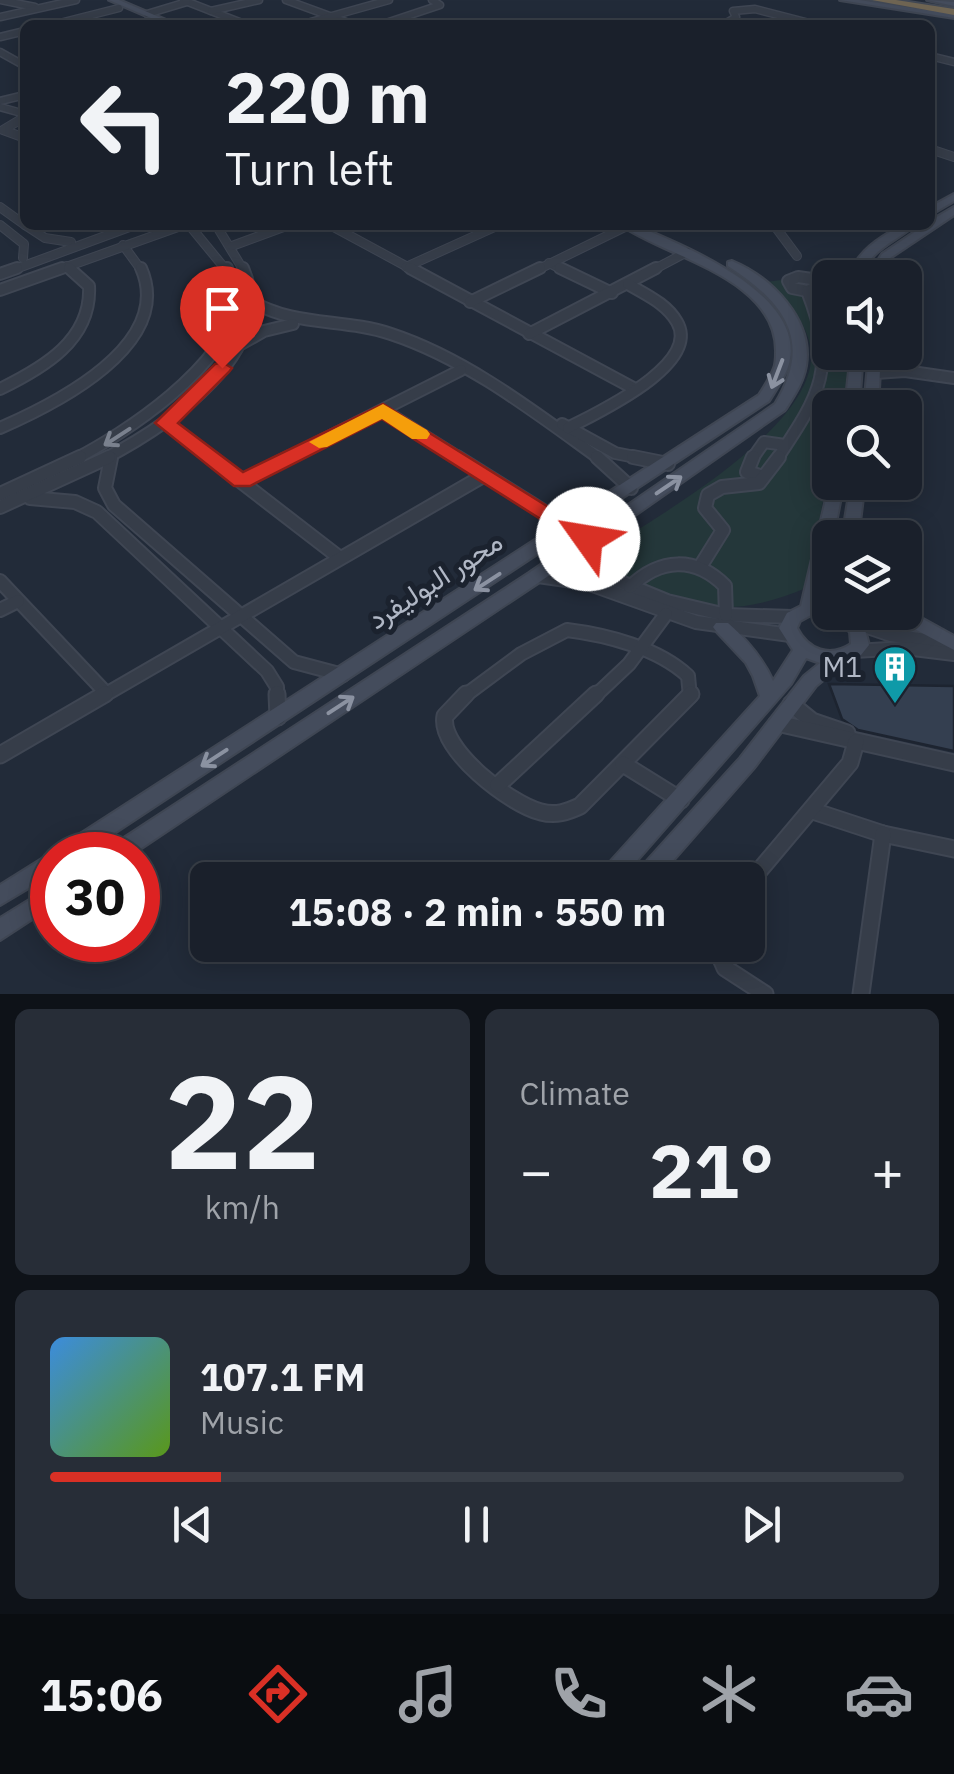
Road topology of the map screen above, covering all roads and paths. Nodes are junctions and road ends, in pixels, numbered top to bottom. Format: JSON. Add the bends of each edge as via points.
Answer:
{"nodes":[{"id":1,"x":0,"y":0,"type":"edge"},
{"id":2,"x":76,"y":0,"type":"edge"},
{"id":3,"x":99,"y":0,"type":"edge"},
{"id":4,"x":259,"y":0,"type":"edge"},
{"id":5,"x":286,"y":0,"type":"edge"},
{"id":6,"x":389,"y":0,"type":"edge"},
{"id":7,"x":432,"y":0,"type":"edge"},
{"id":8,"x":844,"y":0,"type":"edge"},
{"id":9,"x":877,"y":0,"type":"edge"},
{"id":10,"x":900,"y":0,"type":"edge"},
{"id":11,"x":930,"y":0,"type":"edge"},
{"id":12,"x":185,"y":1,"type":"edge"},
{"id":13,"x":116,"y":4,"type":"edge"},
{"id":14,"x":39,"y":8,"type":"junction"},
{"id":15,"x":954,"y":10,"type":"edge"},
{"id":16,"x":212,"y":11,"type":"junction"},
{"id":17,"x":331,"y":16,"type":"junction"},
{"id":18,"x":0,"y":17,"type":"edge"},
{"id":19,"x":67,"y":20,"type":"edge"},
{"id":20,"x":151,"y":20,"type":"edge"},
{"id":21,"x":234,"y":20,"type":"edge"},
{"id":22,"x":317,"y":20,"type":"edge"},
{"id":23,"x":341,"y":20,"type":"edge"},
{"id":24,"x":395,"y":20,"type":"edge"},
{"id":25,"x":732,"y":20,"type":"edge"},
{"id":26,"x":798,"y":20,"type":"edge"},
{"id":27,"x":0,"y":52,"type":"edge"},
{"id":28,"x":20,"y":55,"type":"edge"},
{"id":29,"x":10,"y":58,"type":"junction"},
{"id":30,"x":20,"y":63,"type":"edge"},
{"id":31,"x":0,"y":107,"type":"edge"},
{"id":32,"x":4,"y":126,"type":"edge"},
{"id":33,"x":20,"y":139,"type":"edge"},
{"id":34,"x":8,"y":141,"type":"dead end"},
{"id":35,"x":0,"y":225,"type":"edge"},
{"id":36,"x":33,"y":230,"type":"edge"},
{"id":37,"x":106,"y":230,"type":"edge"},
{"id":38,"x":121,"y":230,"type":"edge"},
{"id":39,"x":165,"y":230,"type":"edge"},
{"id":40,"x":170,"y":230,"type":"edge"},
{"id":41,"x":183,"y":230,"type":"edge"},
{"id":42,"x":220,"y":230,"type":"edge"},
{"id":43,"x":275,"y":230,"type":"edge"},
{"id":44,"x":339,"y":230,"type":"edge"},
{"id":45,"x":487,"y":230,"type":"edge"},
{"id":46,"x":604,"y":230,"type":"edge"},
{"id":47,"x":616,"y":230,"type":"edge"},
{"id":48,"x":637,"y":230,"type":"edge"},
{"id":49,"x":657,"y":230,"type":"edge"},
{"id":50,"x":778,"y":230,"type":"edge"},
{"id":51,"x":903,"y":230,"type":"edge"},
{"id":52,"x":924,"y":230,"type":"edge"},
{"id":53,"x":71,"y":242,"type":"junction"},
{"id":54,"x":123,"y":245,"type":"junction"},
{"id":55,"x":232,"y":246,"type":"junction"},
{"id":56,"x":687,"y":252,"type":"junction"},
{"id":57,"x":797,"y":256,"type":"dead end"},
{"id":58,"x":23,"y":258,"type":"junction"},
{"id":59,"x":862,"y":260,"type":"edge"},
{"id":60,"x":883,"y":260,"type":"edge"},
{"id":61,"x":549,"y":263,"type":"junction"},
{"id":62,"x":0,"y":266,"type":"edge"},
{"id":63,"x":67,"y":266,"type":"junction"},
{"id":64,"x":406,"y":266,"type":"junction"},
{"id":65,"x":0,"y":274,"type":"edge"},
{"id":66,"x":628,"y":284,"type":"junction"},
{"id":67,"x":0,"y":287,"type":"edge"},
{"id":68,"x":784,"y":287,"type":"dead end"},
{"id":69,"x":812,"y":287,"type":"edge"},
{"id":70,"x":612,"y":293,"type":"junction"},
{"id":71,"x":251,"y":300,"type":"junction"},
{"id":72,"x":467,"y":300,"type":"junction"},
{"id":73,"x":302,"y":322,"type":"junction"},
{"id":74,"x":529,"y":334,"type":"junction"},
{"id":75,"x":236,"y":347,"type":"junction"},
{"id":76,"x":462,"y":370,"type":"junction"},
{"id":77,"x":821,"y":370,"type":"edge"},
{"id":78,"x":901,"y":370,"type":"edge"},
{"id":79,"x":954,"y":378,"type":"edge"},
{"id":80,"x":0,"y":389,"type":"edge"},
{"id":81,"x":635,"y":390,"type":"junction"},
{"id":82,"x":383,"y":410,"type":"junction"},
{"id":83,"x":540,"y":416,"type":"junction"},
{"id":84,"x":165,"y":423,"type":"junction"},
{"id":85,"x":0,"y":428,"type":"edge"},
{"id":86,"x":568,"y":428,"type":"junction"},
{"id":87,"x":785,"y":445,"type":"junction"},
{"id":88,"x":111,"y":458,"type":"junction"},
{"id":89,"x":668,"y":464,"type":"junction"},
{"id":90,"x":483,"y":476,"type":"junction"},
{"id":91,"x":763,"y":477,"type":"junction"},
{"id":92,"x":242,"y":481,"type":"junction"},
{"id":93,"x":631,"y":488,"type":"junction"},
{"id":94,"x":0,"y":494,"type":"edge"},
{"id":95,"x":26,"y":498,"type":"junction"},
{"id":96,"x":832,"y":500,"type":"edge"},
{"id":97,"x":0,"y":507,"type":"edge"},
{"id":98,"x":564,"y":532,"type":"junction"},
{"id":99,"x":581,"y":544,"type":"junction"},
{"id":100,"x":340,"y":558,"type":"junction"},
{"id":101,"x":700,"y":568,"type":"junction"},
{"id":102,"x":534,"y":577,"type":"junction"},
{"id":103,"x":0,"y":581,"type":"edge"},
{"id":104,"x":605,"y":584,"type":"junction"},
{"id":105,"x":630,"y":586,"type":"junction"},
{"id":106,"x":18,"y":600,"type":"junction"},
{"id":107,"x":0,"y":610,"type":"edge"},
{"id":108,"x":666,"y":614,"type":"junction"},
{"id":109,"x":240,"y":616,"type":"junction"},
{"id":110,"x":724,"y":621,"type":"junction"},
{"id":111,"x":812,"y":623,"type":"edge"},
{"id":112,"x":922,"y":626,"type":"edge"},
{"id":113,"x":798,"y":627,"type":"junction"},
{"id":114,"x":220,"y":628,"type":"junction"},
{"id":115,"x":854,"y":630,"type":"edge"},
{"id":116,"x":876,"y":630,"type":"edge"},
{"id":117,"x":954,"y":644,"type":"edge"},
{"id":118,"x":641,"y":651,"type":"junction"},
{"id":119,"x":954,"y":654,"type":"edge"},
{"id":120,"x":846,"y":655,"type":"junction"},
{"id":121,"x":344,"y":675,"type":"junction"},
{"id":122,"x":106,"y":694,"type":"junction"},
{"id":123,"x":769,"y":697,"type":"junction"},
{"id":124,"x":792,"y":704,"type":"junction"},
{"id":125,"x":278,"y":717,"type":"junction"},
{"id":126,"x":777,"y":723,"type":"junction"},
{"id":127,"x":856,"y":742,"type":"junction"},
{"id":128,"x":726,"y":750,"type":"junction"},
{"id":129,"x":0,"y":755,"type":"edge"},
{"id":130,"x":954,"y":760,"type":"edge"},
{"id":131,"x":747,"y":762,"type":"junction"},
{"id":132,"x":623,"y":764,"type":"junction"},
{"id":133,"x":498,"y":785,"type":"junction"},
{"id":134,"x":681,"y":800,"type":"junction"},
{"id":135,"x":813,"y":811,"type":"junction"},
{"id":136,"x":100,"y":832,"type":"edge"},
{"id":137,"x":149,"y":832,"type":"edge"},
{"id":138,"x":883,"y":834,"type":"junction"},
{"id":139,"x":954,"y":849,"type":"edge"},
{"id":140,"x":624,"y":862,"type":"edge"},
{"id":141,"x":659,"y":862,"type":"edge"},
{"id":142,"x":765,"y":865,"type":"edge"},
{"id":143,"x":30,"y":876,"type":"edge"},
{"id":144,"x":0,"y":896,"type":"edge"},
{"id":145,"x":30,"y":910,"type":"edge"},
{"id":146,"x":0,"y":930,"type":"edge"},
{"id":147,"x":723,"y":962,"type":"edge"},
{"id":148,"x":765,"y":994,"type":"edge"},
{"id":149,"x":861,"y":994,"type":"edge"}],
"edges":[{"from":1,"to":14,"type":"street"},
{"from":2,"to":14,"type":"street"},
{"from":3,"to":13,"type":"street"},
{"from":4,"to":16,"type":"street"},
{"from":5,"to":17,"type":"street"},
{"from":6,"to":17,"type":"street"},
{"from":7,"to":24,"type":"street","via":[[440,5]]},
{"from":8,"to":15,"type":"street"},
{"from":9,"to":15,"type":"highway"},
{"from":10,"to":15,"type":"highway"},
{"from":11,"to":15,"type":"street"},
{"from":12,"to":16,"type":"street"},
{"from":12,"to":20,"type":"street"},
{"from":13,"to":19,"type":"street"},
{"from":13,"to":20,"type":"street"},
{"from":14,"to":18,"type":"street"},
{"from":16,"to":21,"type":"street"},
{"from":17,"to":22,"type":"street"},
{"from":17,"to":23,"type":"street"},
{"from":25,"to":26,"type":"street","via":[[733,11],[752,8]]},
{"from":27,"to":29,"type":"street"},
{"from":28,"to":29,"type":"street"},
{"from":29,"to":30,"type":"street"},
{"from":31,"to":32,"type":"street"},
{"from":33,"to":34,"type":"street"},
{"from":35,"to":58,"type":"street","via":[[24,244]]},
{"from":36,"to":53,"type":"street"},
{"from":37,"to":53,"type":"street"},
{"from":38,"to":65,"type":"street"},
{"from":39,"to":67,"type":"street"},
{"from":40,"to":54,"type":"street"},
{"from":41,"to":94,"type":"street","one_way":true,"via":[[218,254],[230,283],[229,316],[212,353],[177,392],[126,432]]},
{"from":42,"to":55,"type":"street"},
{"from":43,"to":55,"type":"street"},
{"from":44,"to":64,"type":"street"},
{"from":45,"to":64,"type":"street"},
{"from":46,"to":72,"type":"street"},
{"from":47,"to":61,"type":"street"},
{"from":48,"to":56,"type":"street","name":"محور البوليفرد"},
{"from":99,"to":49,"type":"street","name":"محور البوليفرد","one_way":true,"via":[[762,421],[799,375],[800,341],[773,294],[736,267]]},
{"from":50,"to":57,"type":"street"},
{"from":51,"to":59,"type":"street"},
{"from":52,"to":60,"type":"street"},
{"from":53,"to":58,"type":"street"},
{"from":54,"to":63,"type":"street"},
{"from":54,"to":85,"type":"street","via":[[139,264],[147,290],[129,340],[82,385]]},
{"from":55,"to":71,"type":"street"},
{"from":56,"to":66,"type":"street"},
{"from":56,"to":89,"type":"street","name":"محور البوليفرد","one_way":true,"via":[[731,274],[762,300],[779,330],[783,360],[764,398]]},
{"from":58,"to":62,"type":"street"},
{"from":61,"to":70,"type":"street"},
{"from":61,"to":72,"type":"street"},
{"from":63,"to":67,"type":"street"},
{"from":63,"to":80,"type":"street","via":[[89,286],[85,322],[48,362]]},
{"from":64,"to":72,"type":"street"},
{"from":66,"to":70,"type":"street"},
{"from":66,"to":81,"type":"street","via":[[669,310],[681,332],[671,364]]},
{"from":68,"to":69,"type":"street"},
{"from":70,"to":74,"type":"street"},
{"from":71,"to":73,"type":"street"},
{"from":71,"to":75,"type":"street"},
{"from":72,"to":74,"type":"street"},
{"from":73,"to":75,"type":"street","via":[[264,331]]},
{"from":73,"to":76,"type":"street","via":[[385,332]]},
{"from":74,"to":81,"type":"street"},
{"from":75,"to":84,"type":"street"},
{"from":76,"to":82,"type":"street"},
{"from":76,"to":83,"type":"street"},
{"from":77,"to":87,"type":"street"},
{"from":78,"to":79,"type":"street"},
{"from":81,"to":86,"type":"street"},
{"from":82,"to":90,"type":"street"},
{"from":82,"to":92,"type":"street"},
{"from":83,"to":86,"type":"street"},
{"from":83,"to":93,"type":"street","via":[[600,457]]},
{"from":84,"to":88,"type":"street"},
{"from":84,"to":92,"type":"street"},
{"from":86,"to":89,"type":"street","via":[[615,453]]},
{"from":87,"to":91,"type":"street"},
{"from":87,"to":91,"type":"street","via":[[764,442],[746,467]]},
{"from":88,"to":95,"type":"street"},
{"from":88,"to":109,"type":"street","via":[[104,488],[114,505]]},
{"from":89,"to":93,"type":"street","name":"محور البوليفرد"},
{"from":90,"to":98,"type":"street"},
{"from":90,"to":100,"type":"street"},
{"from":91,"to":101,"type":"street","via":[[752,486],[722,487],[708,495],[706,508],[723,530]]},
{"from":92,"to":100,"type":"street"},
{"from":93,"to":98,"type":"street","name":"محور البوليفرد"},
{"from":95,"to":97,"type":"street"},
{"from":95,"to":114,"type":"street","via":[[91,508]]},
{"from":96,"to":113,"type":"street"},
{"from":98,"to":99,"type":"street"},
{"from":98,"to":121,"type":"street","name":"محور البوليفرد","one_way":true},
{"from":99,"to":102,"type":"street","name":"محور البوليفرد"},
{"from":99,"to":104,"type":"street","via":[[587,567]]},
{"from":100,"to":109,"type":"street"},
{"from":101,"to":105,"type":"street","via":[[660,564]]},
{"from":101,"to":110,"type":"street","via":[[725,586]]},
{"from":102,"to":104,"type":"street"},
{"from":137,"to":102,"type":"street","name":"محور البوليفرد","one_way":true},
{"from":103,"to":106,"type":"street"},
{"from":104,"to":105,"type":"street"},
{"from":104,"to":108,"type":"street"},
{"from":105,"to":110,"type":"street"},
{"from":106,"to":107,"type":"street"},
{"from":106,"to":122,"type":"street"},
{"from":108,"to":110,"type":"street"},
{"from":108,"to":118,"type":"street"},
{"from":109,"to":114,"type":"street"},
{"from":109,"to":121,"type":"street","via":[[305,668]]},
{"from":110,"to":113,"type":"street"},
{"from":110,"to":123,"type":"street","via":[[760,668]]},
{"from":111,"to":113,"type":"street"},
{"from":112,"to":117,"type":"street"},
{"from":113,"to":120,"type":"street"},
{"from":113,"to":123,"type":"street","via":[[791,672]]},
{"from":114,"to":122,"type":"street"},
{"from":114,"to":125,"type":"street","via":[[273,678]]},
{"from":115,"to":120,"type":"street","via":[[861,638]]},
{"from":116,"to":117,"type":"street"},
{"from":118,"to":132,"type":"street","via":[[680,668],[692,690]]},
{"from":118,"to":133,"type":"street"},
{"from":118,"to":133,"type":"street","via":[[580,631],[556,632],[456,702],[444,721],[447,740]]},
{"from":119,"to":120,"type":"street","via":[[905,648]]},
{"from":120,"to":124,"type":"street","via":[[816,674]]},
{"from":121,"to":125,"type":"street","name":"محور البوليفرد"},
{"from":122,"to":129,"type":"street"},
{"from":123,"to":128,"type":"street"},
{"from":124,"to":126,"type":"street"},
{"from":124,"to":130,"type":"street","via":[[816,723]]},
{"from":125,"to":136,"type":"street","name":"محور البوليفرد","one_way":true},
{"from":126,"to":127,"type":"street"},
{"from":126,"to":131,"type":"street"},
{"from":127,"to":130,"type":"street"},
{"from":127,"to":135,"type":"street","via":[[850,764]]},
{"from":128,"to":131,"type":"street"},
{"from":128,"to":134,"type":"street"},
{"from":131,"to":141,"type":"street"},
{"from":132,"to":133,"type":"street","via":[[580,806],[559,815],[530,810]]},
{"from":132,"to":134,"type":"street"},
{"from":134,"to":140,"type":"street"},
{"from":135,"to":138,"type":"street"},
{"from":135,"to":142,"type":"street"},
{"from":138,"to":139,"type":"street"},
{"from":138,"to":149,"type":"street"},
{"from":143,"to":144,"type":"street"},
{"from":145,"to":146,"type":"street"},
{"from":147,"to":148,"type":"street"}]}
